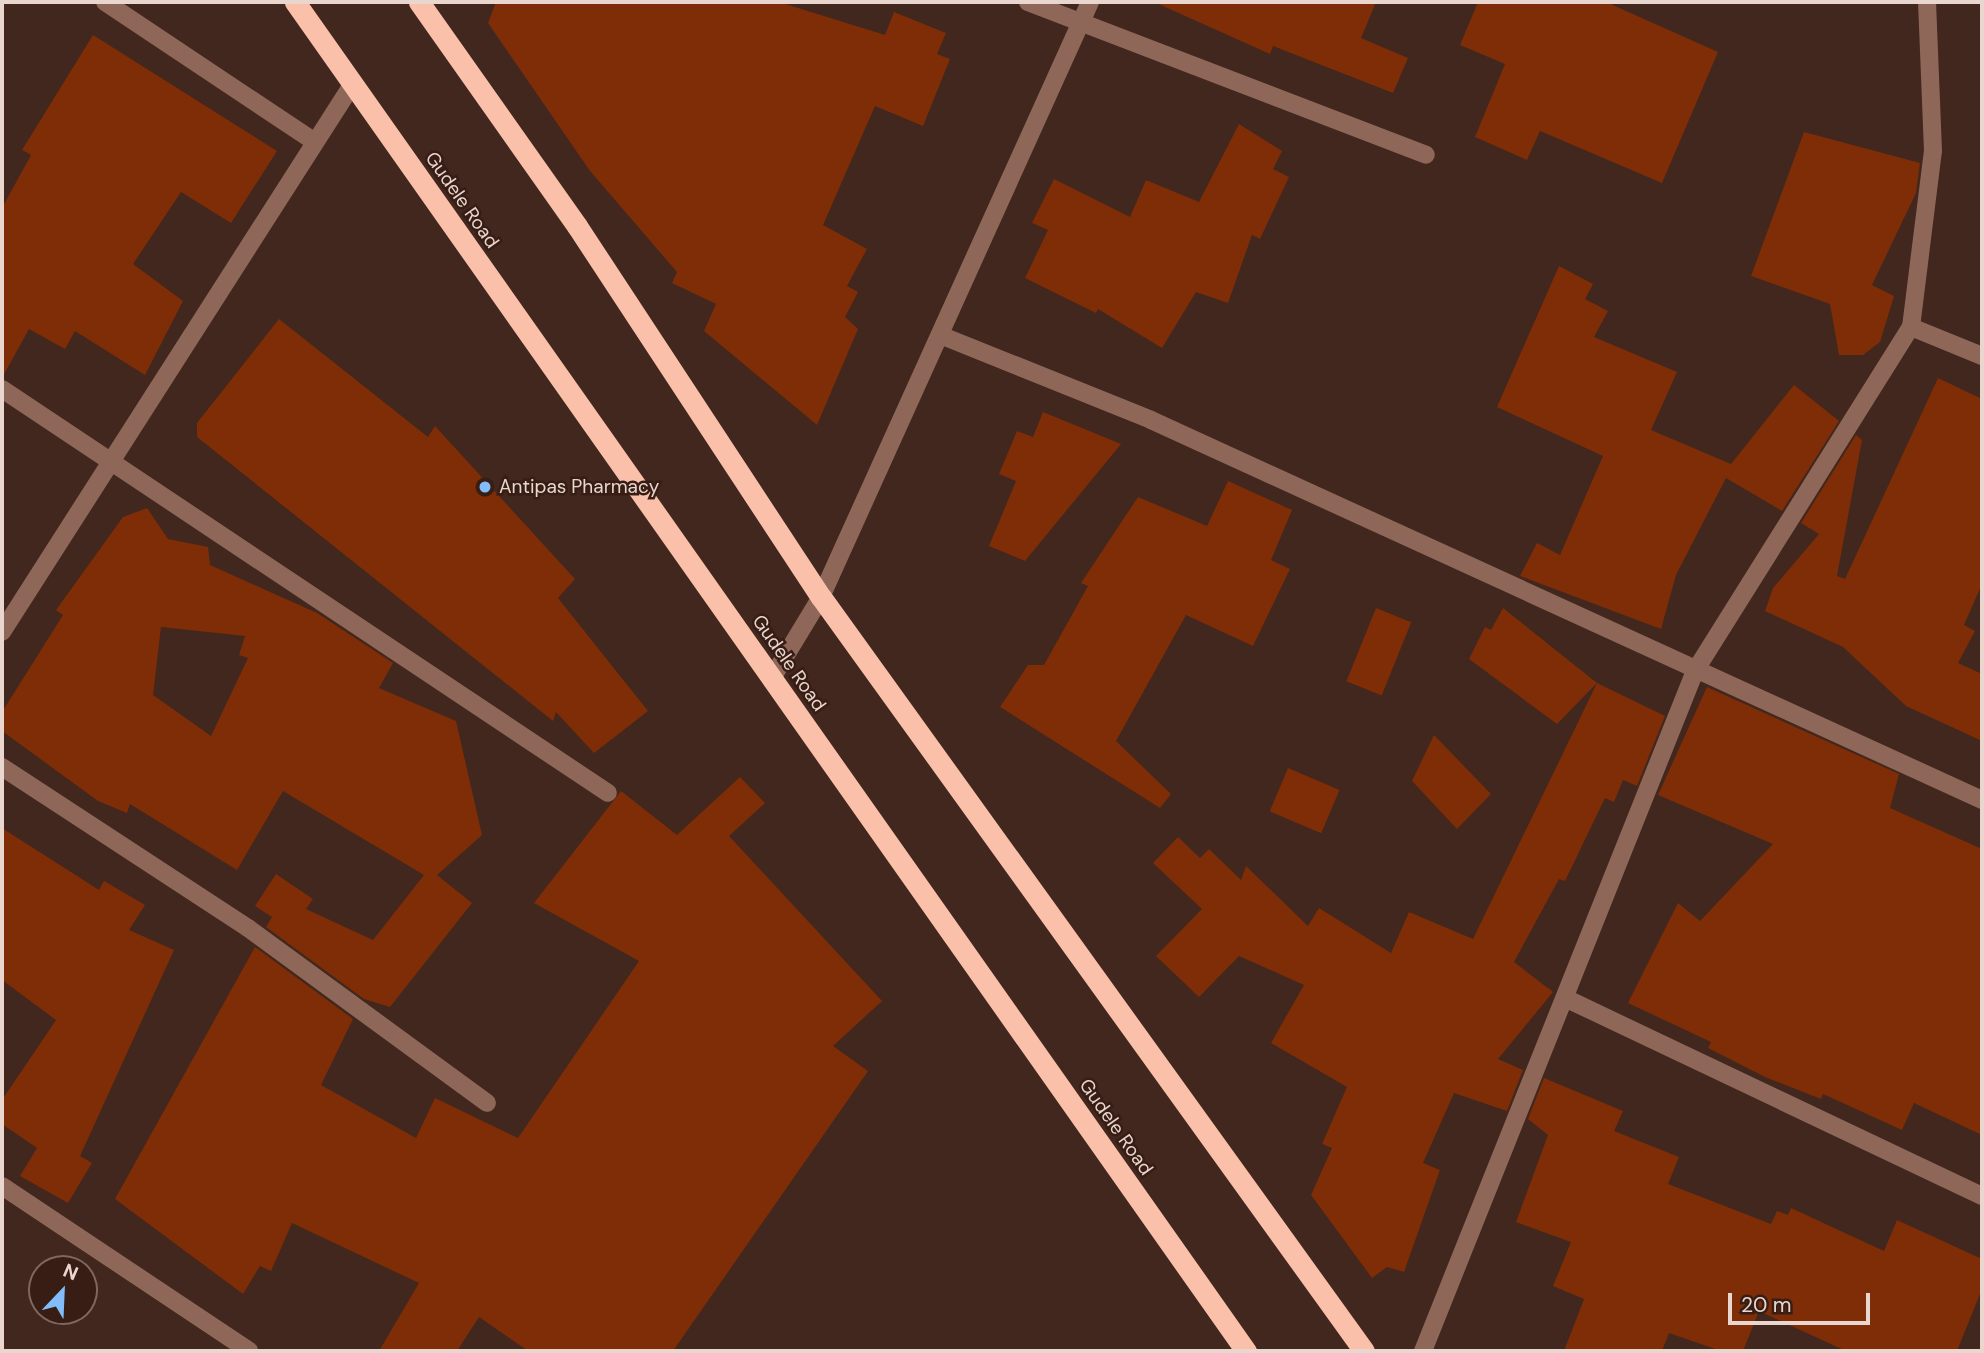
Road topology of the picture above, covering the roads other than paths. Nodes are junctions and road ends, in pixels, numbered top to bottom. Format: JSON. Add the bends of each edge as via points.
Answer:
{"nodes":[{"id":1,"x":105,"y":2,"type":"edge"},
{"id":2,"x":295,"y":2,"type":"edge"},
{"id":3,"x":419,"y":2,"type":"edge"},
{"id":4,"x":1028,"y":2,"type":"edge"},
{"id":5,"x":1090,"y":2,"type":"edge"},
{"id":6,"x":1927,"y":2,"type":"edge"},
{"id":7,"x":1082,"y":23,"type":"junction"},
{"id":8,"x":352,"y":85,"type":"junction"},
{"id":9,"x":315,"y":142,"type":"junction"},
{"id":10,"x":1426,"y":155,"type":"dead end"},
{"id":11,"x":1911,"y":327,"type":"junction"},
{"id":12,"x":940,"y":335,"type":"junction"},
{"id":13,"x":1982,"y":356,"type":"edge"},
{"id":14,"x":2,"y":389,"type":"edge"},
{"id":15,"x":111,"y":461,"type":"junction"},
{"id":16,"x":821,"y":597,"type":"junction"},
{"id":17,"x":2,"y":632,"type":"edge"},
{"id":18,"x":1695,"y":671,"type":"junction"},
{"id":19,"x":772,"y":678,"type":"junction"},
{"id":20,"x":2,"y":767,"type":"edge"},
{"id":21,"x":608,"y":793,"type":"dead end"},
{"id":22,"x":1982,"y":800,"type":"edge"},
{"id":23,"x":1567,"y":999,"type":"junction"},
{"id":24,"x":487,"y":1103,"type":"dead end"},
{"id":25,"x":2,"y":1186,"type":"edge"},
{"id":26,"x":1982,"y":1196,"type":"edge"},
{"id":27,"x":250,"y":1351,"type":"edge"},
{"id":28,"x":1246,"y":1351,"type":"edge"},
{"id":29,"x":1364,"y":1351,"type":"edge"},
{"id":30,"x":1423,"y":1351,"type":"edge"}],
"edges":[{"from":1,"to":9,"type":"street"},
{"from":2,"to":8,"type":"highway","name":"Gudele Road"},
{"from":3,"to":16,"type":"highway","via":[[578,226]]},
{"from":4,"to":7,"type":"street"},
{"from":5,"to":7,"type":"street"},
{"from":6,"to":11,"type":"street","via":[[1933,151]]},
{"from":7,"to":10,"type":"street"},
{"from":7,"to":12,"type":"street"},
{"from":8,"to":9,"type":"street"},
{"from":8,"to":19,"type":"highway","name":"Gudele Road"},
{"from":9,"to":15,"type":"street"},
{"from":11,"to":13,"type":"street"},
{"from":11,"to":18,"type":"street"},
{"from":12,"to":16,"type":"street"},
{"from":12,"to":18,"type":"street","via":[[1164,425]]},
{"from":14,"to":15,"type":"street"},
{"from":15,"to":17,"type":"street"},
{"from":15,"to":21,"type":"street"},
{"from":16,"to":19,"type":"street"},
{"from":16,"to":29,"type":"highway"},
{"from":18,"to":22,"type":"street"},
{"from":18,"to":23,"type":"street"},
{"from":19,"to":28,"type":"highway","name":"Gudele Road"},
{"from":20,"to":24,"type":"street","via":[[248,928]]},
{"from":23,"to":26,"type":"street"},
{"from":23,"to":30,"type":"street"},
{"from":25,"to":27,"type":"street"}]}
